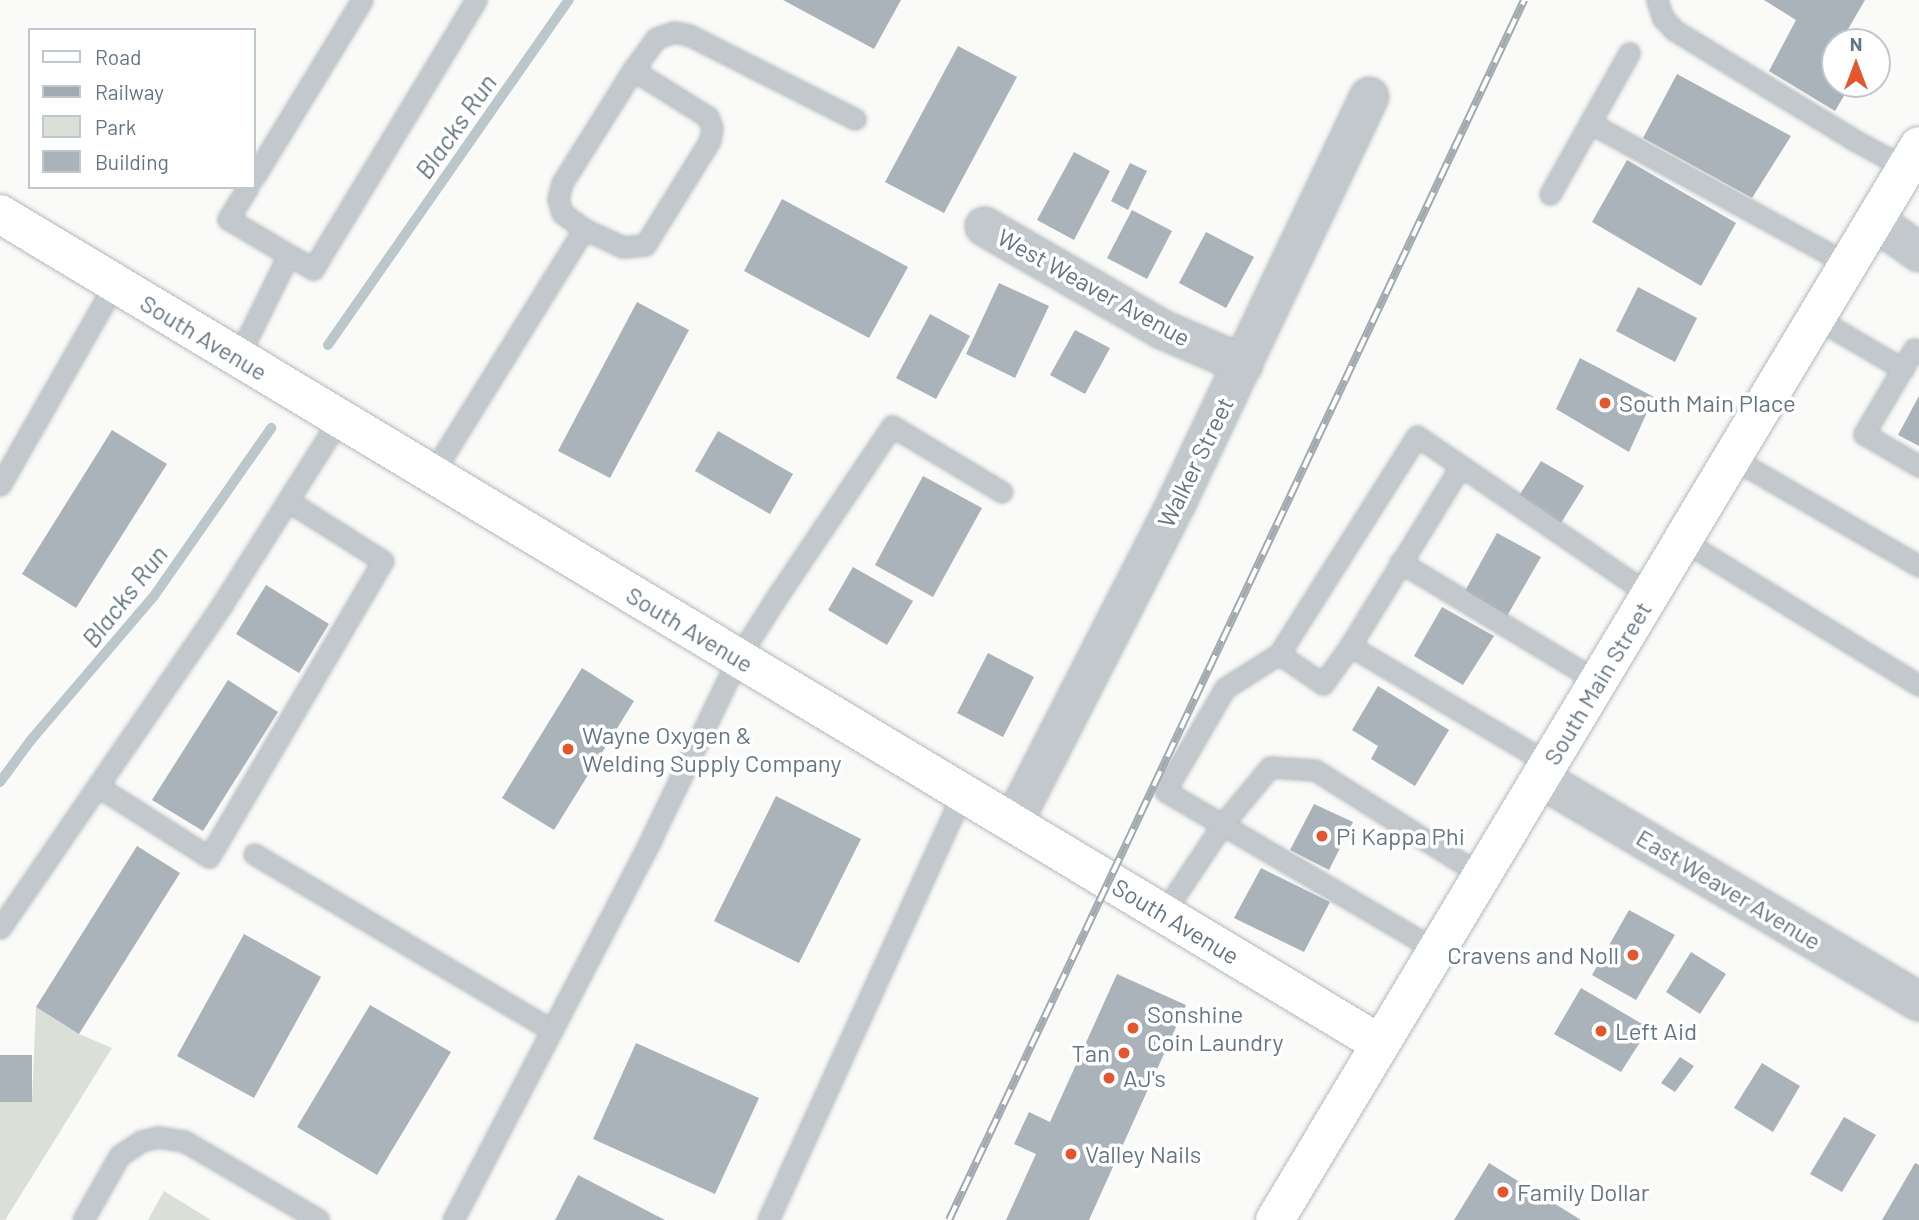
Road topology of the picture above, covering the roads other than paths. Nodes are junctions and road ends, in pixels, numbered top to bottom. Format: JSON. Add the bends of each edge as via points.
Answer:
{"nodes":[{"id":1,"x":362,"y":0,"type":"edge"},
{"id":2,"x":476,"y":0,"type":"edge"},
{"id":3,"x":1657,"y":0,"type":"edge"},
{"id":4,"x":1629,"y":53,"type":"dead end"},
{"id":5,"x":633,"y":70,"type":"junction"},
{"id":6,"x":1369,"y":96,"type":"dead end"},
{"id":7,"x":855,"y":119,"type":"dead end"},
{"id":8,"x":1590,"y":123,"type":"junction"},
{"id":9,"x":1912,"y":157,"type":"edge"},
{"id":10,"x":256,"y":174,"type":"edge"},
{"id":11,"x":247,"y":189,"type":"edge"},
{"id":12,"x":1550,"y":194,"type":"dead end"},
{"id":13,"x":0,"y":214,"type":"edge"},
{"id":14,"x":1874,"y":220,"type":"junction"},
{"id":15,"x":984,"y":226,"type":"dead end"},
{"id":16,"x":584,"y":229,"type":"junction"},
{"id":17,"x":1919,"y":252,"type":"edge"},
{"id":18,"x":288,"y":256,"type":"junction"},
{"id":19,"x":1848,"y":264,"type":"junction"},
{"id":20,"x":115,"y":283,"type":"junction"},
{"id":21,"x":1816,"y":318,"type":"junction"},
{"id":22,"x":1919,"y":352,"type":"edge"},
{"id":23,"x":238,"y":357,"type":"junction"},
{"id":24,"x":1243,"y":364,"type":"junction"},
{"id":25,"x":1903,"y":369,"type":"junction"},
{"id":26,"x":340,"y":418,"type":"junction"},
{"id":27,"x":1732,"y":458,"type":"junction"},
{"id":28,"x":1919,"y":466,"type":"edge"},
{"id":29,"x":1460,"y":467,"type":"junction"},
{"id":30,"x":432,"y":474,"type":"junction"},
{"id":31,"x":0,"y":485,"type":"edge"},
{"id":32,"x":1002,"y":492,"type":"dead end"},
{"id":33,"x":288,"y":501,"type":"junction"},
{"id":34,"x":1682,"y":540,"type":"junction"},
{"id":35,"x":1400,"y":562,"type":"junction"},
{"id":36,"x":1919,"y":566,"type":"edge"},
{"id":37,"x":1650,"y":595,"type":"junction"},
{"id":38,"x":1350,"y":646,"type":"junction"},
{"id":39,"x":1279,"y":654,"type":"junction"},
{"id":40,"x":738,"y":658,"type":"junction"},
{"id":41,"x":1597,"y":681,"type":"junction"},
{"id":42,"x":1919,"y":685,"type":"edge"},
{"id":43,"x":1544,"y":770,"type":"junction"},
{"id":44,"x":99,"y":787,"type":"junction"},
{"id":45,"x":963,"y":793,"type":"junction"},
{"id":46,"x":1012,"y":823,"type":"junction"},
{"id":47,"x":1222,"y":825,"type":"junction"},
{"id":48,"x":254,"y":855,"type":"dead end"},
{"id":49,"x":1481,"y":875,"type":"junction"},
{"id":50,"x":1162,"y":915,"type":"junction"},
{"id":51,"x":0,"y":928,"type":"edge"},
{"id":52,"x":1436,"y":950,"type":"junction"},
{"id":53,"x":1919,"y":1001,"type":"edge"},
{"id":54,"x":552,"y":1030,"type":"junction"},
{"id":55,"x":1380,"y":1044,"type":"junction"},
{"id":56,"x":83,"y":1220,"type":"edge"},
{"id":57,"x":318,"y":1220,"type":"edge"},
{"id":58,"x":453,"y":1220,"type":"edge"},
{"id":59,"x":768,"y":1220,"type":"edge"},
{"id":60,"x":1275,"y":1220,"type":"edge"}],
"edges":[{"from":1,"to":10,"type":"lane"},
{"from":2,"to":18,"type":"lane","via":[[313,269]]},
{"from":3,"to":9,"type":"lane","via":[[1663,18],[1674,30],[1854,140]]},
{"from":4,"to":8,"type":"lane"},
{"from":5,"to":7,"type":"lane","via":[[656,38],[683,33]]},
{"from":5,"to":16,"type":"lane","via":[[562,183],[558,200],[562,213]]},
{"from":5,"to":16,"type":"lane","via":[[708,117],[712,132],[645,244],[623,247]]},
{"from":6,"to":24,"type":"street","name":"Walker Street"},
{"from":8,"to":12,"type":"lane"},
{"from":8,"to":19,"type":"lane"},
{"from":9,"to":14,"type":"street","name":"South Main Street"},
{"from":11,"to":18,"type":"lane","via":[[228,219]]},
{"from":13,"to":20,"type":"street","name":"South Avenue"},
{"from":14,"to":17,"type":"street"},
{"from":14,"to":19,"type":"street","name":"South Main Street"},
{"from":15,"to":24,"type":"street","name":"West Weaver Avenue","via":[[1162,329]]},
{"from":16,"to":30,"type":"lane"},
{"from":18,"to":23,"type":"lane"},
{"from":19,"to":21,"type":"street","name":"South Main Street"},
{"from":20,"to":23,"type":"street","name":"South Avenue"},
{"from":20,"to":31,"type":"lane"},
{"from":21,"to":25,"type":"lane"},
{"from":21,"to":27,"type":"street","name":"South Main Street"},
{"from":22,"to":25,"type":"lane","via":[[1914,349]]},
{"from":23,"to":26,"type":"street","name":"South Avenue"},
{"from":24,"to":46,"type":"street","name":"Walker Street","via":[[1086,684]]},
{"from":25,"to":28,"type":"lane","via":[[1864,434]]},
{"from":26,"to":30,"type":"street","name":"South Avenue"},
{"from":26,"to":33,"type":"lane"},
{"from":27,"to":34,"type":"street","name":"South Main Street"},
{"from":27,"to":36,"type":"lane"},
{"from":29,"to":35,"type":"lane"},
{"from":29,"to":37,"type":"lane"},
{"from":29,"to":39,"type":"lane","via":[[1417,436]]},
{"from":30,"to":40,"type":"street","name":"South Avenue"},
{"from":32,"to":40,"type":"lane","via":[[892,426]]},
{"from":33,"to":44,"type":"lane"},
{"from":33,"to":44,"type":"lane","via":[[383,561],[209,857]]},
{"from":34,"to":37,"type":"street","name":"South Main Street"},
{"from":34,"to":42,"type":"lane"},
{"from":35,"to":38,"type":"lane"},
{"from":35,"to":41,"type":"lane"},
{"from":37,"to":41,"type":"street","name":"South Main Street"},
{"from":38,"to":39,"type":"lane","via":[[1323,684]]},
{"from":38,"to":43,"type":"lane"},
{"from":39,"to":47,"type":"lane","via":[[1225,688],[1165,791]]},
{"from":40,"to":45,"type":"street","name":"South Avenue"},
{"from":40,"to":54,"type":"lane"},
{"from":41,"to":43,"type":"street","name":"South Main Street"},
{"from":43,"to":49,"type":"street","name":"South Main Street"},
{"from":43,"to":53,"type":"street","name":"East Weaver Avenue"},
{"from":44,"to":51,"type":"lane"},
{"from":45,"to":46,"type":"street","name":"South Avenue"},
{"from":45,"to":59,"type":"lane"},
{"from":46,"to":50,"type":"street","name":"South Avenue"},
{"from":47,"to":49,"type":"lane","via":[[1270,767],[1315,770]]},
{"from":47,"to":50,"type":"lane"},
{"from":47,"to":52,"type":"lane"},
{"from":48,"to":54,"type":"lane"},
{"from":49,"to":52,"type":"street","name":"South Main Street"},
{"from":50,"to":55,"type":"street","name":"South Avenue"},
{"from":52,"to":55,"type":"street","name":"South Main Street"},
{"from":54,"to":58,"type":"lane"},
{"from":55,"to":60,"type":"street","name":"South Main Street"},
{"from":56,"to":57,"type":"lane","via":[[120,1156],[141,1141],[158,1138],[184,1141]]}]}
